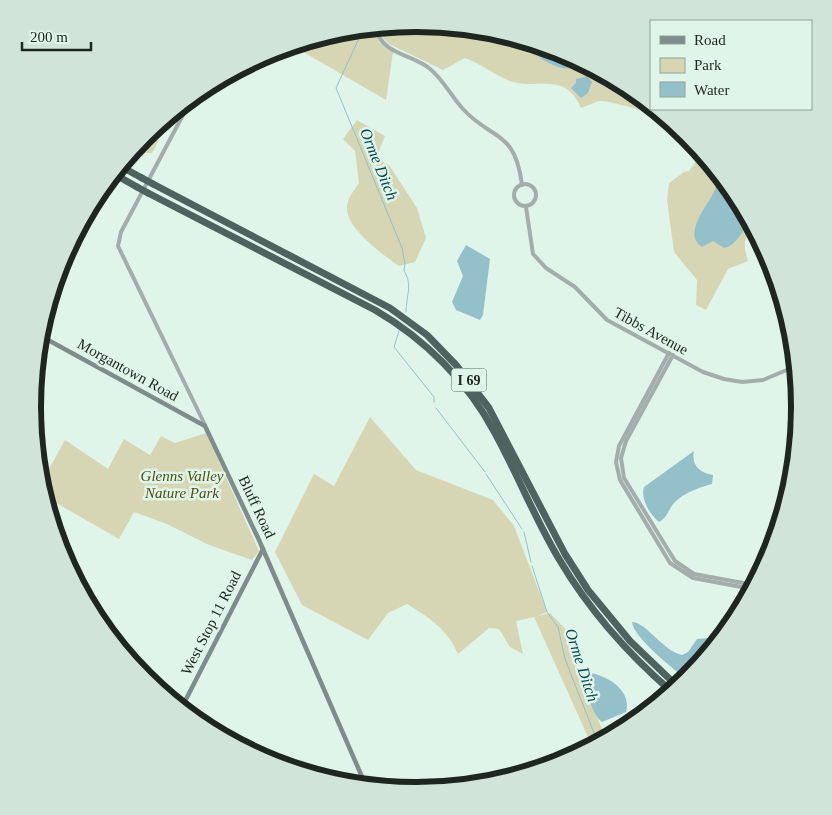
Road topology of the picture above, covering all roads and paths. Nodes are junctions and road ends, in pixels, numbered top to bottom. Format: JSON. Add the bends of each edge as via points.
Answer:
{"nodes":[{"id":1,"x":379,"y":34,"type":"edge"},
{"id":2,"x":184,"y":113,"type":"edge"},
{"id":3,"x":126,"y":169,"type":"edge"},
{"id":4,"x":120,"y":177,"type":"edge"},
{"id":5,"x":522,"y":185,"type":"junction"},
{"id":6,"x":526,"y":206,"type":"junction"},
{"id":7,"x":47,"y":339,"type":"edge"},
{"id":8,"x":671,"y":354,"type":"junction"},
{"id":9,"x":789,"y":369,"type":"edge"},
{"id":10,"x":205,"y":426,"type":"junction"},
{"id":11,"x":263,"y":549,"type":"junction"},
{"id":12,"x":258,"y":559,"type":"junction"},
{"id":13,"x":268,"y":560,"type":"junction"},
{"id":14,"x":747,"y":584,"type":"edge"},
{"id":15,"x":745,"y":588,"type":"edge"},
{"id":16,"x":672,"y":681,"type":"edge"},
{"id":17,"x":666,"y":686,"type":"edge"},
{"id":18,"x":184,"y":702,"type":"edge"},
{"id":19,"x":363,"y":778,"type":"edge"}],
"edges":[{"from":1,"to":5,"type":"street","via":[[384,44],[433,71],[465,111],[505,141],[514,154]]},
{"from":2,"to":10,"type":"street","name":"Bluff Road","via":[[118,242],[120,253]]},
{"from":3,"to":16,"type":"highway","number":"I 69","bridge":true,"via":[[390,308],[427,336],[489,408],[565,554],[588,590],[630,641]]},
{"from":4,"to":17,"type":"highway","number":"I 69","bridge":true,"via":[[375,310],[407,331],[437,357],[464,387],[491,426],[556,553],[583,597],[626,649]]},
{"from":5,"to":6,"type":"street","via":[[515,190],[514,198],[519,205]]},
{"from":5,"to":6,"type":"street","via":[[532,188],[536,195],[532,204]]},
{"from":6,"to":8,"type":"street","name":"Tibbs Avenue","via":[[531,248],[541,264],[576,287],[604,317]]},
{"from":7,"to":10,"type":"main road","name":"Morgantown Road"},
{"from":8,"to":9,"type":"street","name":"Tibbs Avenue","via":[[709,374],[738,381],[769,378]]},
{"from":8,"to":14,"type":"street","via":[[626,441],[621,458],[622,472],[669,553],[681,567],[694,574]]},
{"from":8,"to":15,"type":"street","via":[[619,446],[616,462],[620,480],[667,558],[678,570],[692,578]]},
{"from":10,"to":11,"type":"main road","name":"Bluff Road"},
{"from":11,"to":12,"type":"main road","name":"West Stop 11 Road"},
{"from":11,"to":13,"type":"main road","name":"Bluff Road"},
{"from":12,"to":13,"type":"main road"},
{"from":12,"to":18,"type":"main road","name":"West Stop 11 Road"},
{"from":13,"to":19,"type":"main road","name":"Bluff Road"}]}
